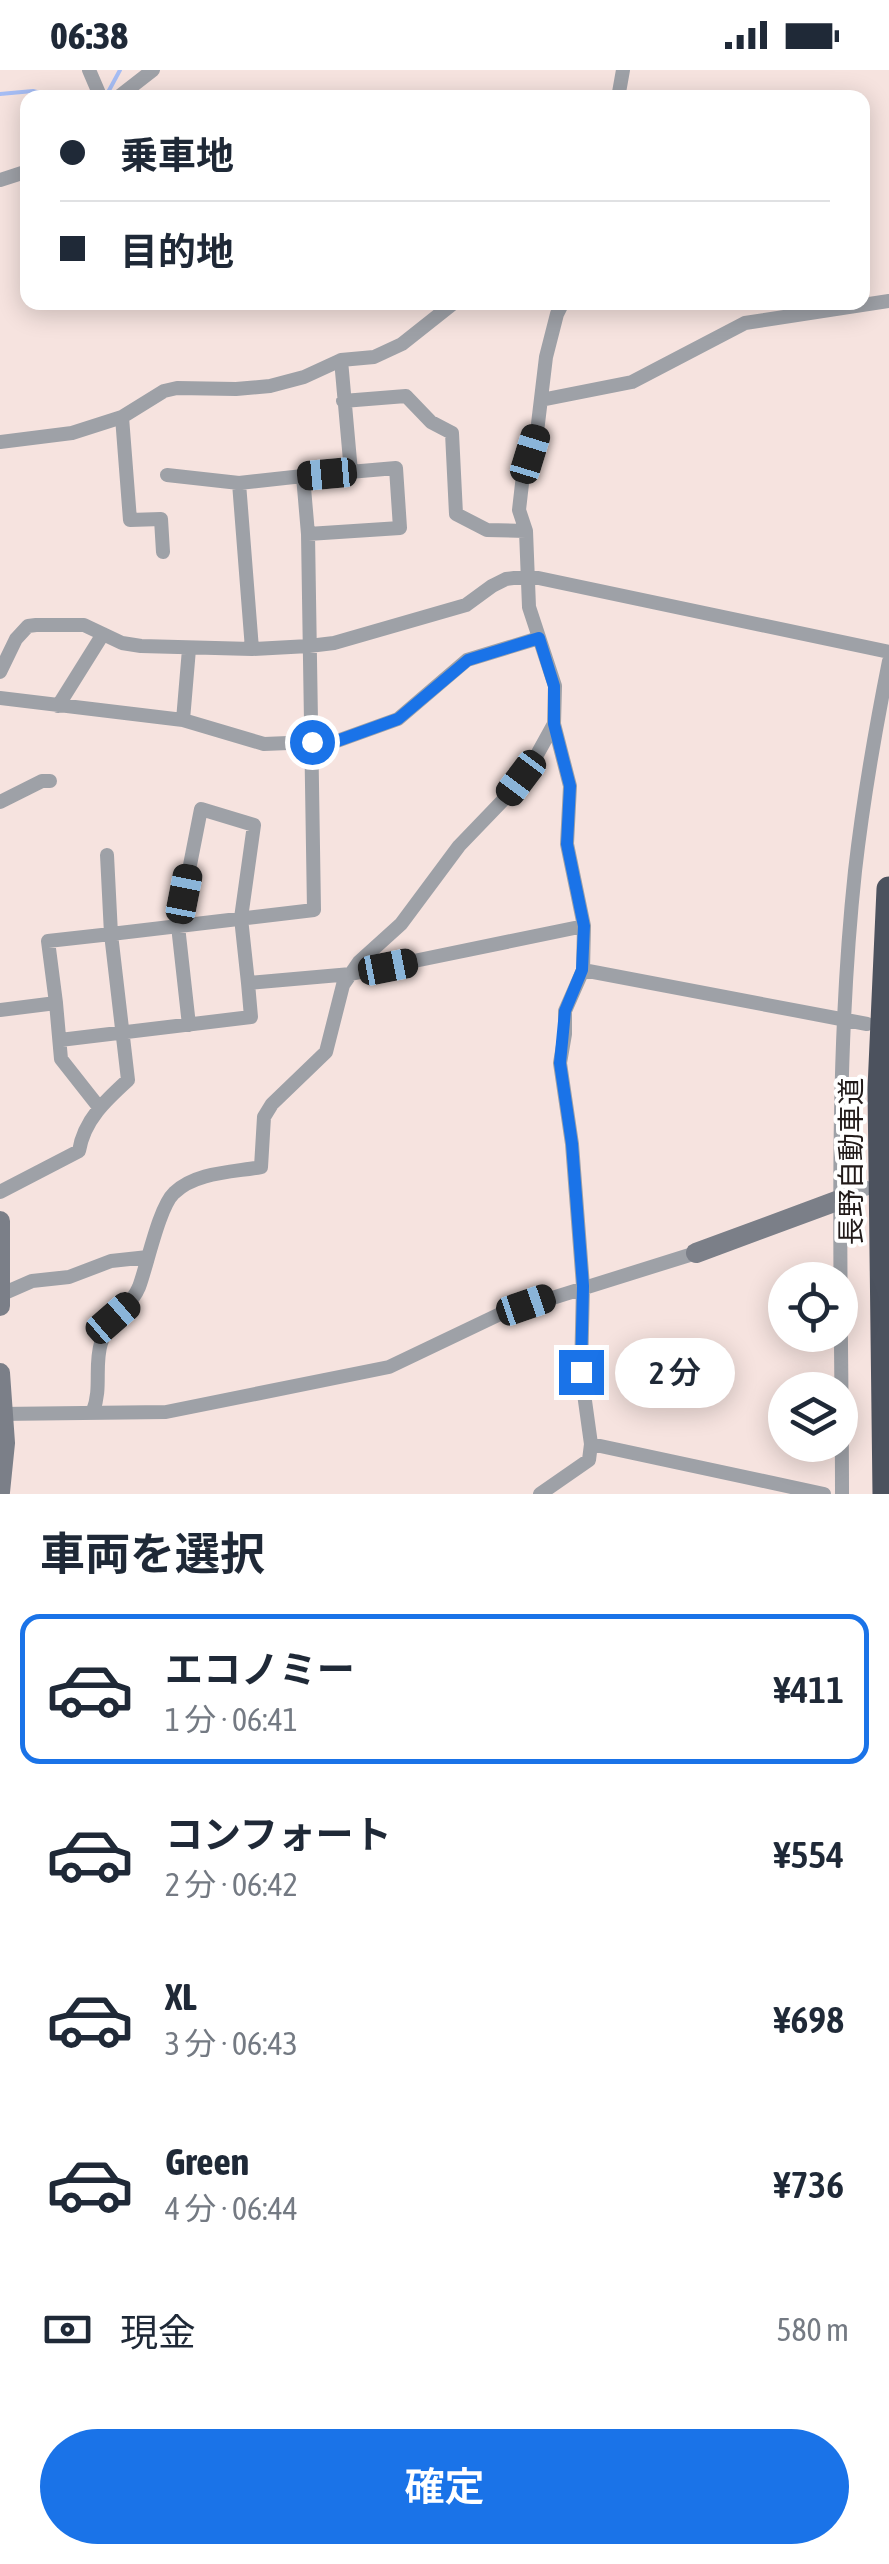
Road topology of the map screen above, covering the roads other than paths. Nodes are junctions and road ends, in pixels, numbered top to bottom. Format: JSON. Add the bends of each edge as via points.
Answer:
{"nodes":[{"id":1,"x":153,"y":70,"type":"edge"},
{"id":2,"x":127,"y":90,"type":"edge"},
{"id":3,"x":445,"y":310,"type":"edge"},
{"id":4,"x":559,"y":310,"type":"edge"},
{"id":5,"x":830,"y":310,"type":"edge"},
{"id":6,"x":341,"y":360,"type":"junction"},
{"id":7,"x":541,"y":400,"type":"junction"},
{"id":8,"x":344,"y":401,"type":"junction"},
{"id":9,"x":122,"y":418,"type":"junction"},
{"id":10,"x":0,"y":442,"type":"edge"},
{"id":11,"x":351,"y":472,"type":"junction"},
{"id":12,"x":166,"y":475,"type":"dead end"},
{"id":13,"x":303,"y":476,"type":"junction"},
{"id":14,"x":239,"y":483,"type":"junction"},
{"id":15,"x":526,"y":531,"type":"junction"},
{"id":16,"x":308,"y":534,"type":"junction"},
{"id":17,"x":163,"y":552,"type":"dead end"},
{"id":18,"x":528,"y":576,"type":"junction"},
{"id":19,"x":103,"y":634,"type":"junction"},
{"id":20,"x":539,"y":638,"type":"junction"},
{"id":21,"x":310,"y":646,"type":"junction"},
{"id":22,"x":190,"y":649,"type":"junction"},
{"id":23,"x":252,"y":649,"type":"junction"},
{"id":24,"x":889,"y":652,"type":"edge"},
{"id":25,"x":889,"y":661,"type":"edge"},
{"id":26,"x":0,"y":672,"type":"edge"},
{"id":27,"x":0,"y":698,"type":"edge"},
{"id":28,"x":58,"y":706,"type":"junction"},
{"id":29,"x":183,"y":720,"type":"junction"},
{"id":30,"x":554,"y":724,"type":"junction"},
{"id":31,"x":312,"y":742,"type":"junction"},
{"id":32,"x":50,"y":781,"type":"dead end"},
{"id":33,"x":0,"y":802,"type":"edge"},
{"id":34,"x":107,"y":855,"type":"dead end"},
{"id":35,"x":889,"y":888,"type":"edge"},
{"id":36,"x":241,"y":918,"type":"junction"},
{"id":37,"x":178,"y":926,"type":"junction"},
{"id":38,"x":584,"y":926,"type":"junction"},
{"id":39,"x":110,"y":934,"type":"junction"},
{"id":40,"x":582,"y":970,"type":"junction"},
{"id":41,"x":351,"y":974,"type":"junction"},
{"id":42,"x":248,"y":982,"type":"junction"},
{"id":43,"x":56,"y":1003,"type":"junction"},
{"id":44,"x":0,"y":1010,"type":"edge"},
{"id":45,"x":846,"y":1021,"type":"junction"},
{"id":46,"x":867,"y":1024,"type":"dead end"},
{"id":47,"x":189,"y":1025,"type":"junction"},
{"id":48,"x":123,"y":1032,"type":"junction"},
{"id":49,"x":60,"y":1040,"type":"junction"},
{"id":50,"x":98,"y":1106,"type":"junction"},
{"id":51,"x":867,"y":1188,"type":"dead end"},
{"id":52,"x":0,"y":1192,"type":"edge"},
{"id":53,"x":842,"y":1199,"type":"junction"},
{"id":54,"x":0,"y":1221,"type":"edge"},
{"id":55,"x":696,"y":1253,"type":"joint"},
{"id":56,"x":148,"y":1257,"type":"junction"},
{"id":57,"x":583,"y":1286,"type":"junction"},
{"id":58,"x":0,"y":1295,"type":"edge"},
{"id":59,"x":0,"y":1306,"type":"edge"},
{"id":60,"x":0,"y":1373,"type":"edge"},
{"id":61,"x":93,"y":1410,"type":"junction"},
{"id":62,"x":1,"y":1414,"type":"edge"},
{"id":63,"x":591,"y":1444,"type":"junction"},
{"id":64,"x":0,"y":1492,"type":"edge"},
{"id":65,"x":540,"y":1494,"type":"edge"},
{"id":66,"x":824,"y":1494,"type":"edge"},
{"id":67,"x":842,"y":1494,"type":"edge"},
{"id":68,"x":885,"y":1494,"type":"edge"}],
"edges":[{"from":1,"to":2,"type":"street"},
{"from":3,"to":6,"type":"street","via":[[374,358]]},
{"from":4,"to":7,"type":"street"},
{"from":5,"to":7,"type":"street","via":[[745,323],[632,382]]},
{"from":6,"to":8,"type":"street"},
{"from":6,"to":9,"type":"street","via":[[270,386],[164,391]]},
{"from":7,"to":15,"type":"street","via":[[519,510]]},
{"from":8,"to":11,"type":"street"},
{"from":8,"to":15,"type":"street","via":[[406,396],[452,433],[456,514],[487,530]]},
{"from":9,"to":10,"type":"street","via":[[72,433]]},
{"from":9,"to":17,"type":"street","via":[[130,520],[161,518]]},
{"from":11,"to":13,"type":"street"},
{"from":11,"to":16,"type":"street","via":[[396,468],[400,528]]},
{"from":12,"to":14,"type":"street"},
{"from":13,"to":14,"type":"street"},
{"from":13,"to":16,"type":"street"},
{"from":14,"to":23,"type":"street"},
{"from":15,"to":18,"type":"street"},
{"from":16,"to":21,"type":"street"},
{"from":18,"to":20,"type":"street"},
{"from":18,"to":21,"type":"street","via":[[506,579],[466,605]]},
{"from":18,"to":24,"type":"street"},
{"from":19,"to":22,"type":"street","via":[[122,643]]},
{"from":19,"to":26,"type":"street","via":[[84,625],[28,626]]},
{"from":19,"to":28,"type":"street"},
{"from":20,"to":30,"type":"street","via":[[554,686]]},
{"from":20,"to":31,"type":"street","via":[[468,660],[398,719],[337,741]]},
{"from":21,"to":23,"type":"street"},
{"from":21,"to":31,"type":"street"},
{"from":22,"to":23,"type":"street"},
{"from":22,"to":29,"type":"street"},
{"from":25,"to":45,"type":"street","via":[[855,870]]},
{"from":27,"to":28,"type":"street"},
{"from":28,"to":29,"type":"street"},
{"from":29,"to":31,"type":"street","via":[[264,744]]},
{"from":30,"to":38,"type":"street","via":[[570,786],[567,844]]},
{"from":30,"to":41,"type":"street","via":[[509,794]]},
{"from":31,"to":36,"type":"street","via":[[314,910]]},
{"from":32,"to":33,"type":"street"},
{"from":34,"to":39,"type":"street"},
{"from":35,"to":68,"type":"highway","name":"長野自動車道","via":[[880,1088]]},
{"from":36,"to":37,"type":"street"},
{"from":36,"to":37,"type":"street","via":[[254,826],[201,809]]},
{"from":36,"to":42,"type":"street"},
{"from":37,"to":39,"type":"street"},
{"from":37,"to":47,"type":"street"},
{"from":38,"to":40,"type":"street"},
{"from":38,"to":41,"type":"street"},
{"from":39,"to":43,"type":"street","via":[[48,942]]},
{"from":39,"to":48,"type":"street"},
{"from":40,"to":45,"type":"street"},
{"from":40,"to":57,"type":"street","via":[[565,1011],[560,1063]]},
{"from":41,"to":42,"type":"street"},
{"from":41,"to":56,"type":"street","via":[[336,1002],[326,1052],[264,1117],[261,1167],[198,1178],[174,1193]]},
{"from":42,"to":47,"type":"street","via":[[251,1018]]},
{"from":43,"to":44,"type":"street"},
{"from":43,"to":49,"type":"street"},
{"from":45,"to":46,"type":"street"},
{"from":45,"to":53,"type":"street"},
{"from":47,"to":48,"type":"street"},
{"from":48,"to":49,"type":"street"},
{"from":48,"to":50,"type":"street","via":[[128,1080]]},
{"from":49,"to":50,"type":"street","via":[[62,1059]]},
{"from":50,"to":52,"type":"street","via":[[79,1151]]},
{"from":51,"to":53,"type":"street"},
{"from":53,"to":55,"type":"street"},
{"from":53,"to":67,"type":"street"},
{"from":54,"to":58,"type":"street"},
{"from":55,"to":57,"type":"street"},
{"from":56,"to":58,"type":"street","via":[[111,1260]]},
{"from":56,"to":61,"type":"street","via":[[132,1302],[102,1339]]},
{"from":57,"to":61,"type":"street","via":[[498,1315],[390,1367],[166,1412]]},
{"from":57,"to":63,"type":"street","via":[[581,1372]]},
{"from":58,"to":59,"type":"street"},
{"from":60,"to":62,"type":"street"},
{"from":61,"to":62,"type":"street"},
{"from":62,"to":64,"type":"street"},
{"from":63,"to":65,"type":"street","via":[[589,1460]]},
{"from":63,"to":66,"type":"street"}]}
